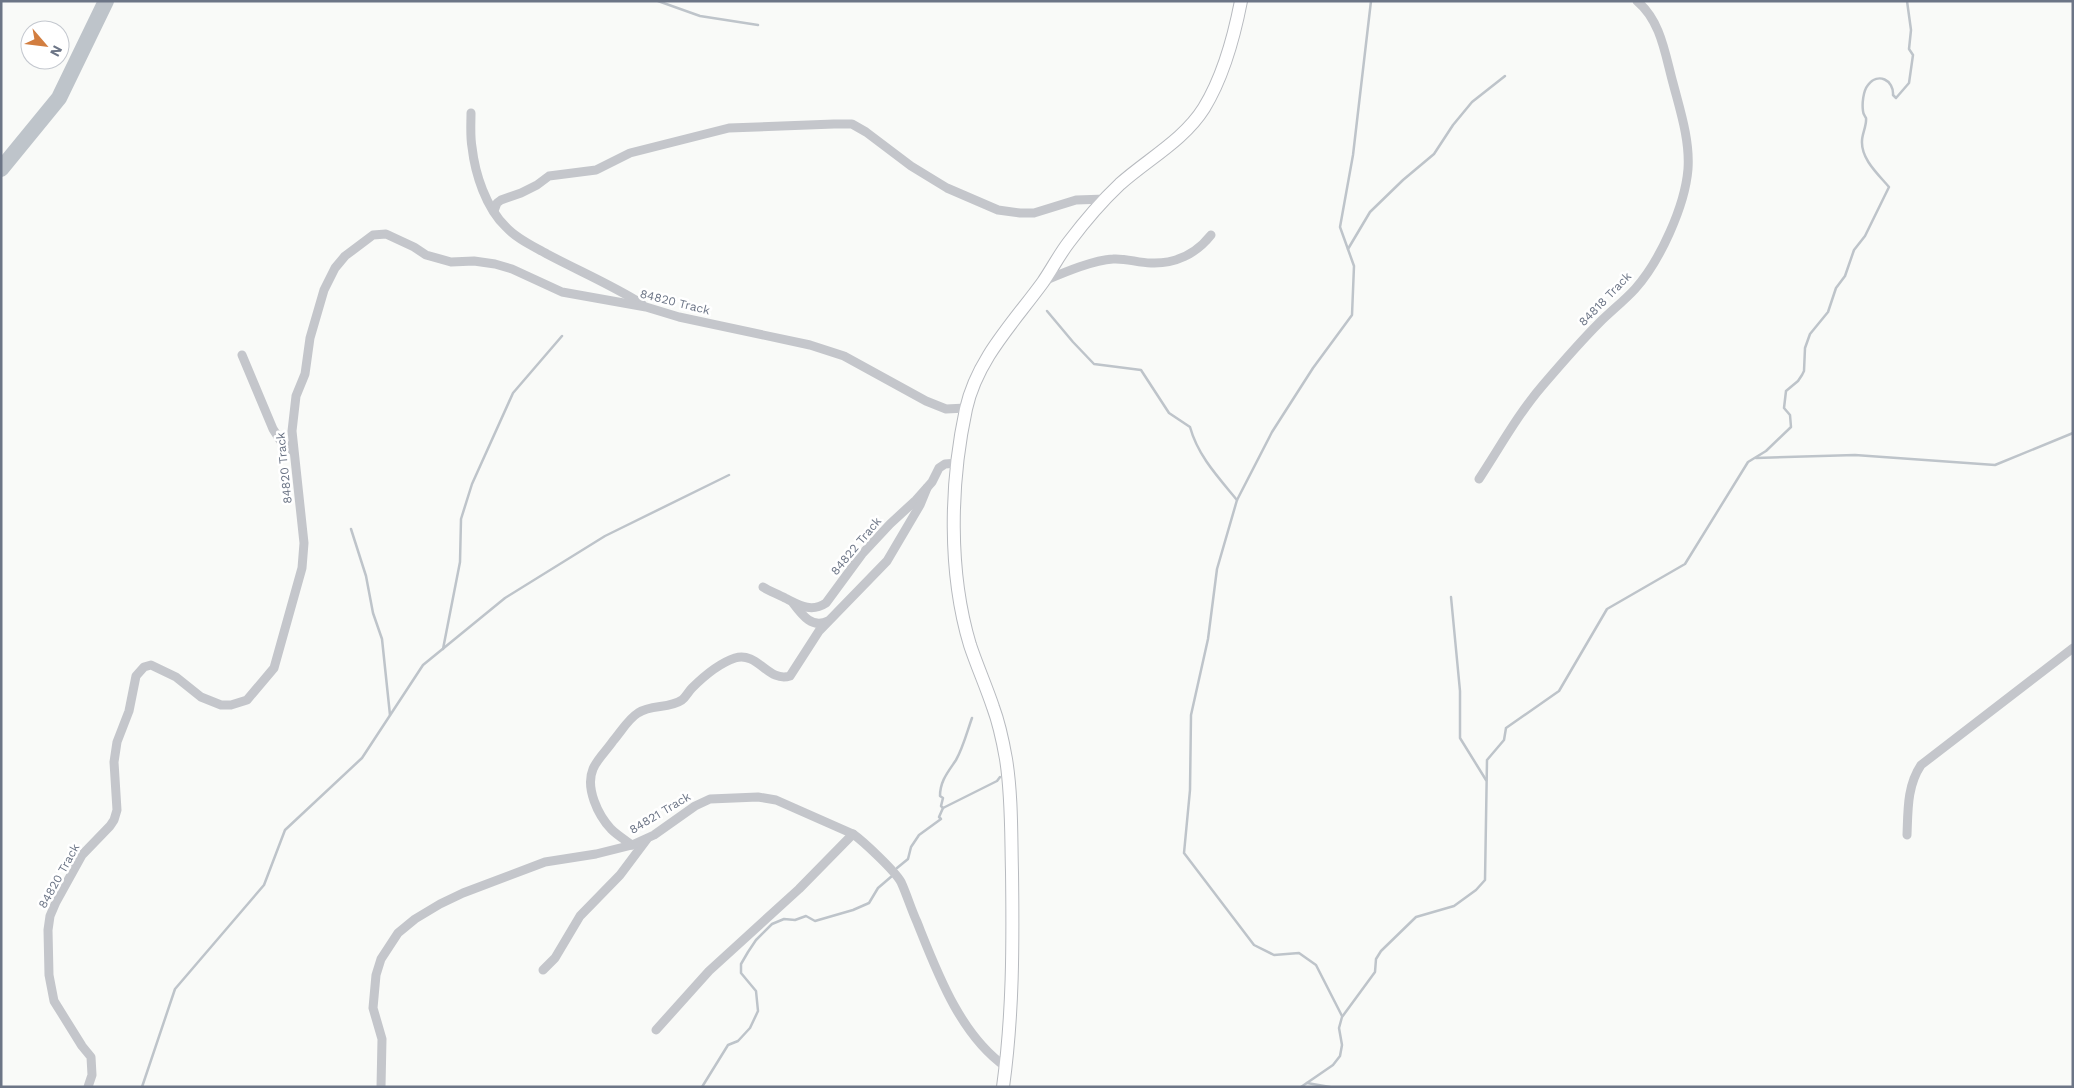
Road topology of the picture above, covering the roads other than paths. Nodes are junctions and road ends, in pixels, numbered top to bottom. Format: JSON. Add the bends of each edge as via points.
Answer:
{"nodes":[{"id":1,"x":1241,"y":1,"type":"edge"},
{"id":2,"x":1637,"y":1,"type":"edge"},
{"id":3,"x":471,"y":113,"type":"dead end"},
{"id":4,"x":1106,"y":199,"type":"junction"},
{"id":5,"x":494,"y":211,"type":"junction"},
{"id":6,"x":1211,"y":235,"type":"dead end"},
{"id":7,"x":1043,"y":281,"type":"junction"},
{"id":8,"x":646,"y":307,"type":"junction"},
{"id":9,"x":242,"y":355,"type":"dead end"},
{"id":10,"x":966,"y":408,"type":"junction"},
{"id":11,"x":293,"y":452,"type":"junction"},
{"id":12,"x":958,"y":463,"type":"junction"},
{"id":13,"x":1479,"y":479,"type":"dead end"},
{"id":14,"x":927,"y":488,"type":"junction"},
{"id":15,"x":763,"y":587,"type":"dead end"},
{"id":16,"x":793,"y":603,"type":"junction"},
{"id":17,"x":828,"y":621,"type":"junction"},
{"id":18,"x":2073,"y":648,"type":"edge"},
{"id":19,"x":853,"y":834,"type":"junction"},
{"id":20,"x":1906,"y":835,"type":"dead end"},
{"id":21,"x":647,"y":838,"type":"junction"},
{"id":22,"x":632,"y":845,"type":"junction"},
{"id":23,"x":543,"y":970,"type":"dead end"},
{"id":24,"x":656,"y":1030,"type":"dead end"},
{"id":25,"x":1006,"y":1067,"type":"junction"},
{"id":26,"x":88,"y":1087,"type":"edge"},
{"id":27,"x":382,"y":1087,"type":"edge"},
{"id":28,"x":1003,"y":1087,"type":"edge"}],
"edges":[{"from":1,"to":4,"type":"street","via":[[1222,70],[1205,107],[1188,129],[1150,158]]},
{"from":2,"to":13,"type":"street","name":"84818 Track","via":[[1658,29],[1682,120],[1688,168],[1683,198],[1659,253],[1636,288],[1598,323],[1533,397]]},
{"from":3,"to":5,"type":"street","via":[[472,147],[486,198]]},
{"from":4,"to":5,"type":"street","via":[[1076,200],[1034,212],[998,210],[947,188],[852,124],[834,124],[729,128],[630,153],[596,170],[549,176],[521,193],[500,200]]},
{"from":4,"to":7,"type":"street","via":[[1069,241]]},
{"from":5,"to":8,"type":"street","via":[[517,237],[620,290]]},
{"from":6,"to":7,"type":"street","via":[[1203,246],[1172,262],[1150,263],[1122,258],[1100,260]]},
{"from":7,"to":10,"type":"street","via":[[990,353],[972,387]]},
{"from":8,"to":10,"type":"street","name":"84820 Track","via":[[844,356],[926,402],[946,409]]},
{"from":8,"to":11,"type":"street","name":"84820 Track","via":[[562,292],[495,264],[451,262],[426,255],[386,234],[374,235],[345,256],[324,290],[310,338],[305,374],[296,396]]},
{"from":9,"to":11,"type":"street","via":[[273,429]]},
{"from":10,"to":12,"type":"street"},
{"from":11,"to":26,"type":"street","name":"84820 Track","via":[[304,543],[302,568],[274,668],[247,700],[231,705],[221,705],[201,697],[176,677],[151,665],[136,676],[129,711],[117,742],[114,762],[117,810],[114,820],[82,855],[50,916],[49,975],[54,1001],[91,1057],[92,1075]]},
{"from":12,"to":14,"type":"street","name":"84822 Track","via":[[939,468]]},
{"from":12,"to":25,"type":"street","via":[[954,558],[958,596],[970,645],[994,709],[1006,760],[1011,809],[1013,956]]},
{"from":14,"to":16,"type":"street","name":"84822 Track","via":[[867,549],[826,603],[810,609]]},
{"from":14,"to":17,"type":"street","via":[[887,561]]},
{"from":15,"to":16,"type":"street","name":"84822 Track"},
{"from":16,"to":17,"type":"street","via":[[812,623]]},
{"from":17,"to":22,"type":"street","via":[[790,676],[776,676],[745,656],[735,658],[693,687],[682,700],[671,706],[638,712],[631,718],[591,774],[592,791],[600,814],[611,829]]},
{"from":18,"to":20,"type":"street","via":[[1921,765],[1910,790]]},
{"from":19,"to":21,"type":"street","name":"84821 Track","via":[[776,800],[741,798],[710,799]]},
{"from":19,"to":24,"type":"street","via":[[799,889],[709,971]]},
{"from":19,"to":25,"type":"street","name":"84821 Track","via":[[900,881],[927,947],[961,1016],[985,1050]]},
{"from":21,"to":22,"type":"street","name":"84821 Track"},
{"from":21,"to":23,"type":"street","via":[[620,875],[580,916],[555,958]]},
{"from":22,"to":27,"type":"street","name":"84821 Track","via":[[545,862],[463,893],[415,919],[398,933],[381,959],[374,990],[373,1008],[382,1039]]},
{"from":25,"to":28,"type":"street"}]}
